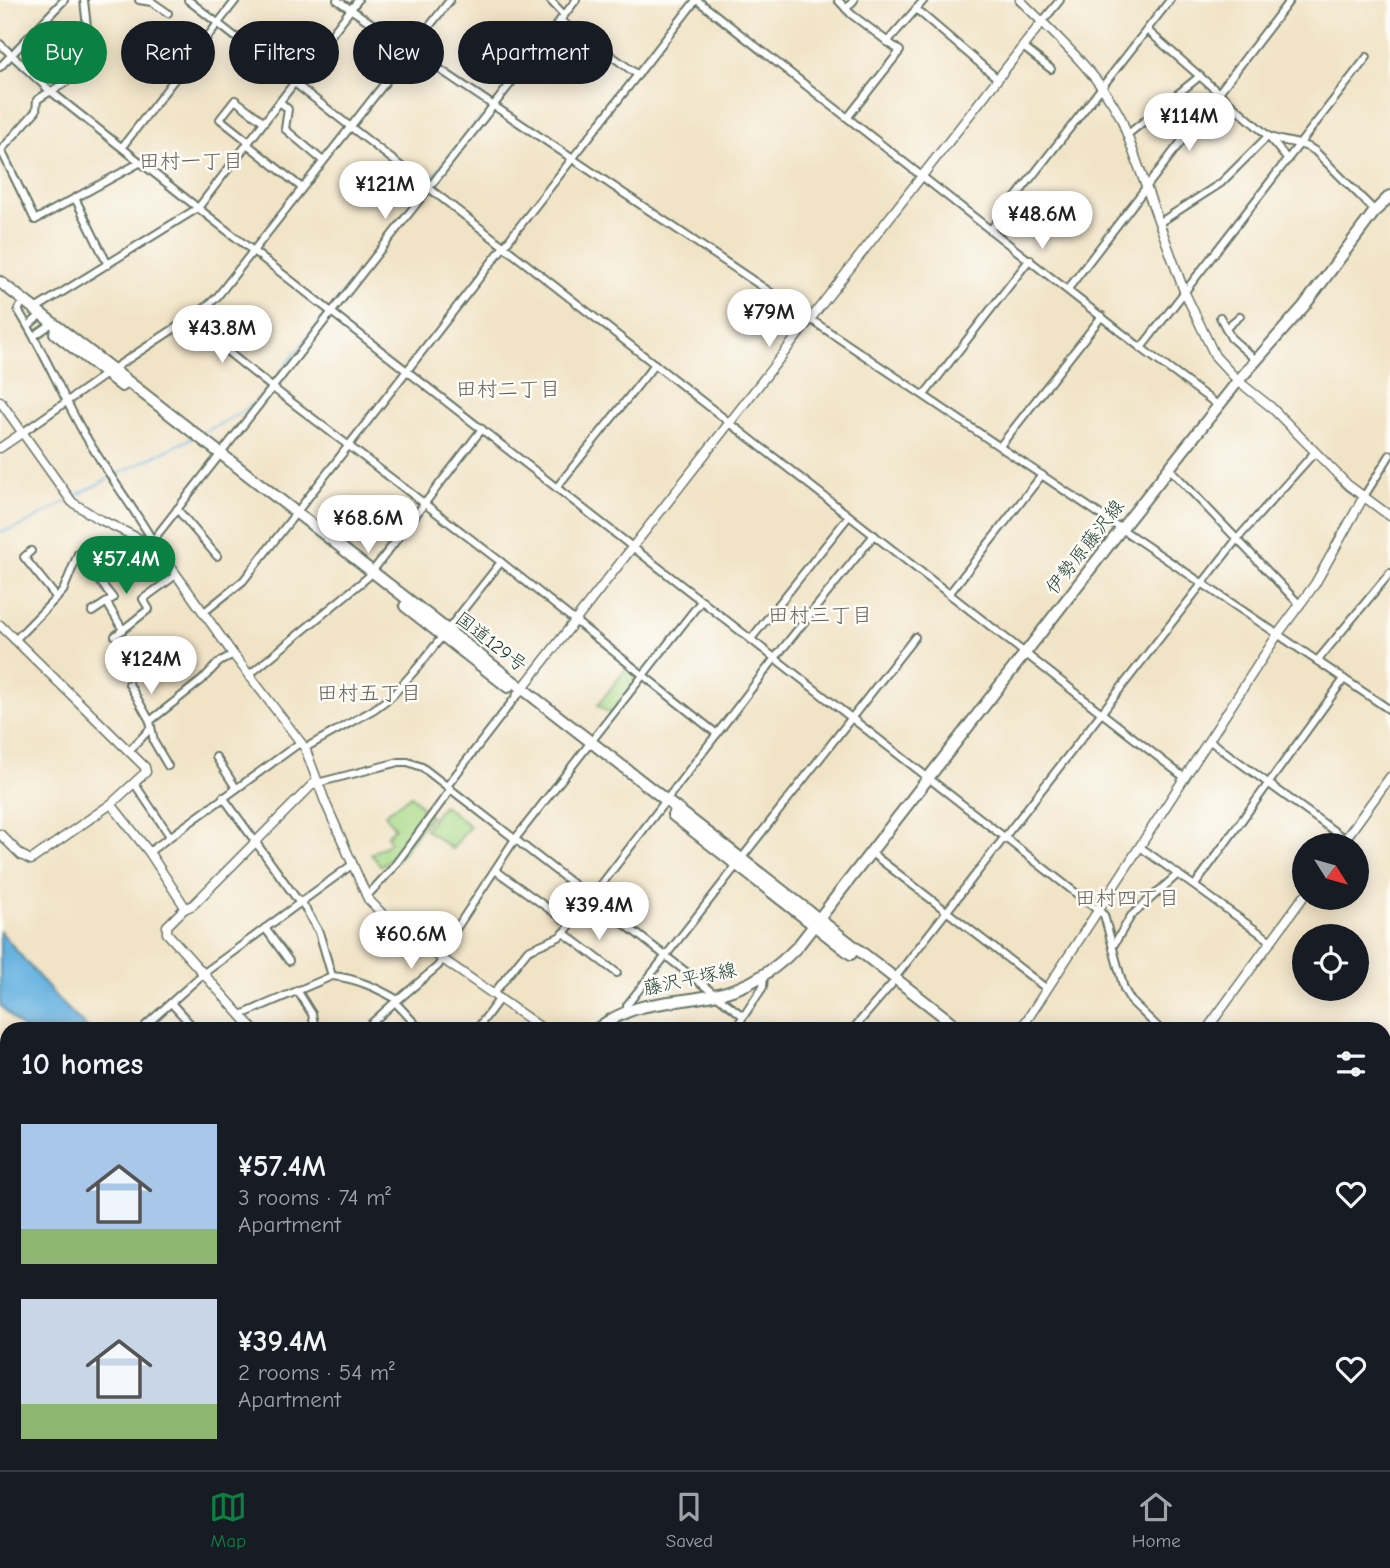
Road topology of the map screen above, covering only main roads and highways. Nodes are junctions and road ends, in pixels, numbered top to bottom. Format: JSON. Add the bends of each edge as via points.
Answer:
{"nodes":[{"id":1,"x":1390,"y":196,"type":"edge"},
{"id":2,"x":0,"y":282,"type":"edge"},
{"id":3,"x":0,"y":290,"type":"edge"},
{"id":4,"x":33,"y":318,"type":"junction"},
{"id":5,"x":110,"y":372,"type":"junction"},
{"id":6,"x":816,"y":922,"type":"junction"},
{"id":7,"x":892,"y":982,"type":"junction"},
{"id":8,"x":608,"y":1022,"type":"edge"},
{"id":9,"x":940,"y":1022,"type":"edge"},
{"id":10,"x":950,"y":1022,"type":"edge"}],
"edges":[{"from":1,"to":6,"type":"main road","name":"伊勢原藤沢線","via":[[1238,381]]},
{"from":2,"to":4,"type":"main road","name":"国道129号"},
{"from":3,"to":4,"type":"main road","name":"国道129号"},
{"from":4,"to":5,"type":"main road","name":"国道129号"},
{"from":4,"to":5,"type":"main road","name":"国道129号"},
{"from":5,"to":6,"type":"main road","name":"国道129号"},
{"from":6,"to":7,"type":"main road","name":"国道129号"},
{"from":6,"to":8,"type":"main road","name":"藤沢平塚線","via":[[786,958],[751,983],[714,995],[648,1004]]},
{"from":7,"to":9,"type":"main road","name":"国道129号"},
{"from":7,"to":10,"type":"main road","name":"国道129号"}]}
